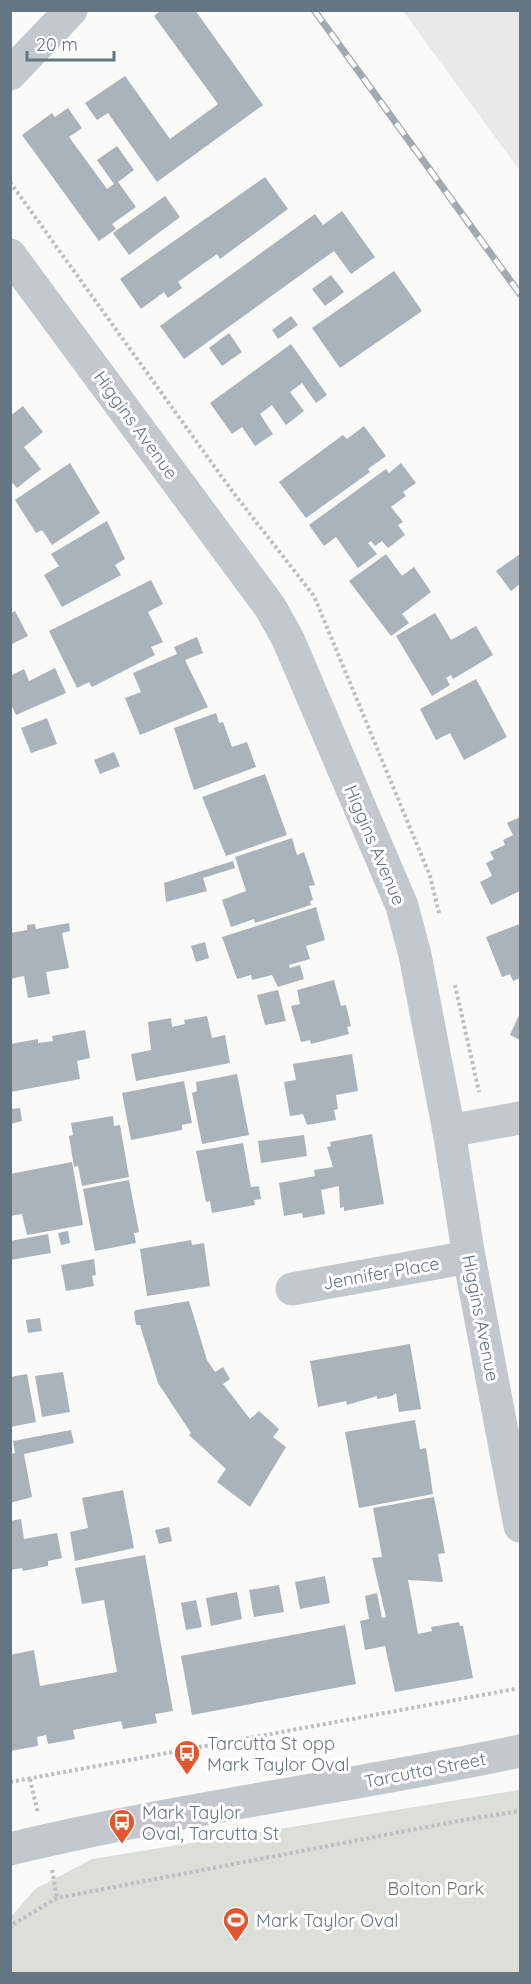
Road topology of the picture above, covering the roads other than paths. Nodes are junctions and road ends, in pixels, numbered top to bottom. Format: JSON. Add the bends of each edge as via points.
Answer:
{"nodes":[{"id":1,"x":71,"y":10,"type":"edge"},
{"id":2,"x":10,"y":74,"type":"edge"},
{"id":3,"x":10,"y":255,"type":"edge"},
{"id":4,"x":520,"y":1118,"type":"edge"},
{"id":5,"x":450,"y":1131,"type":"junction"},
{"id":6,"x":470,"y":1257,"type":"junction"},
{"id":7,"x":292,"y":1289,"type":"dead end"},
{"id":8,"x":520,"y":1526,"type":"edge"},
{"id":9,"x":520,"y":1751,"type":"edge"},
{"id":10,"x":10,"y":1849,"type":"edge"}],
"edges":[{"from":1,"to":2,"type":"street"},
{"from":3,"to":5,"type":"street","name":"Higgins Avenue","via":[[270,607],[288,639],[402,906]]},
{"from":4,"to":5,"type":"street"},
{"from":5,"to":6,"type":"street","name":"Higgins Avenue"},
{"from":6,"to":7,"type":"street","name":"Jennifer Place"},
{"from":6,"to":8,"type":"street","name":"Higgins Avenue"},
{"from":9,"to":10,"type":"street","name":"Tarcutta Street","via":[[409,1775],[99,1827]]}]}
